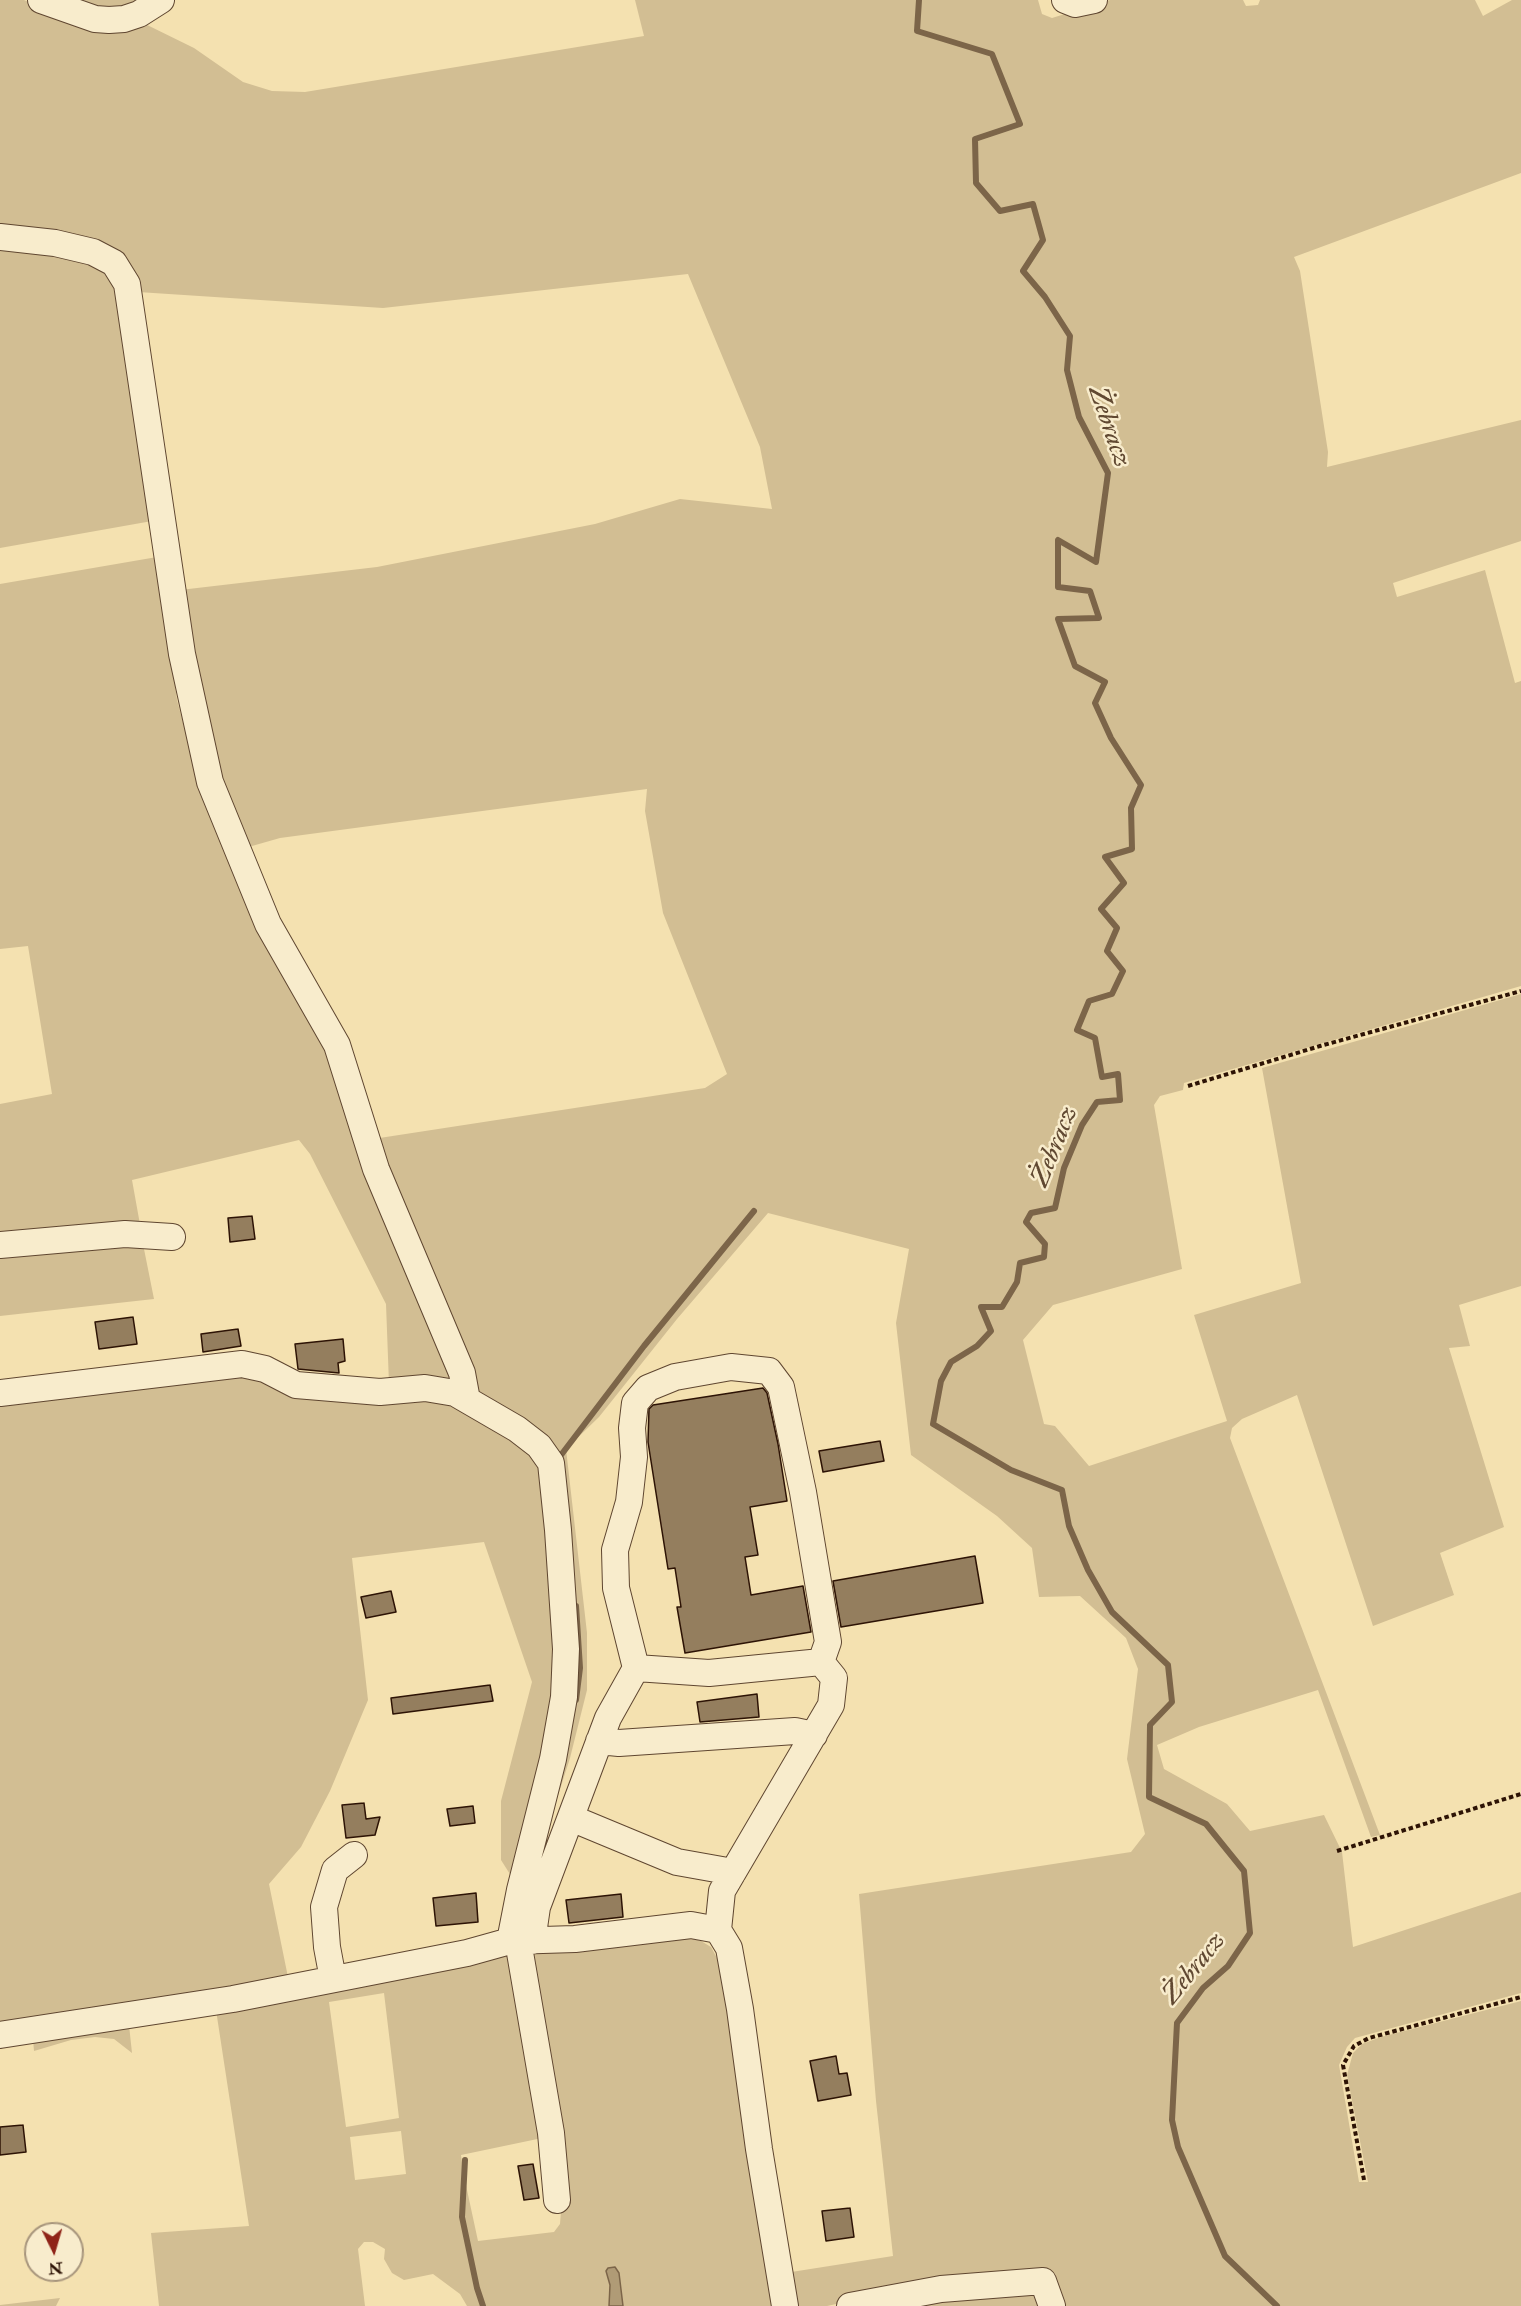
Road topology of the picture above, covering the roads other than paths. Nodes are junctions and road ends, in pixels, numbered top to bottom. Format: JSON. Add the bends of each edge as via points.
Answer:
{"nodes":[{"id":1,"x":41,"y":0,"type":"edge"},
{"id":2,"x":161,"y":0,"type":"edge"},
{"id":3,"x":1065,"y":0,"type":"edge"},
{"id":4,"x":1094,"y":0,"type":"edge"},
{"id":5,"x":0,"y":237,"type":"edge"},
{"id":6,"x":172,"y":1237,"type":"dead end"},
{"id":7,"x":0,"y":1245,"type":"edge"},
{"id":8,"x":0,"y":1393,"type":"edge"},
{"id":9,"x":467,"y":1400,"type":"junction"},
{"id":10,"x":822,"y":1662,"type":"junction"},
{"id":11,"x":636,"y":1668,"type":"junction"},
{"id":12,"x":814,"y":1735,"type":"junction"},
{"id":13,"x":599,"y":1742,"type":"junction"},
{"id":14,"x":571,"y":1818,"type":"junction"},
{"id":15,"x":354,"y":1855,"type":"dead end"},
{"id":16,"x":733,"y":1872,"type":"junction"},
{"id":17,"x":718,"y":1930,"type":"junction"},
{"id":18,"x":520,"y":1941,"type":"junction"},
{"id":19,"x":333,"y":1979,"type":"junction"},
{"id":20,"x":0,"y":2035,"type":"edge"},
{"id":21,"x":557,"y":2200,"type":"dead end"},
{"id":22,"x":785,"y":2306,"type":"edge"},
{"id":23,"x":850,"y":2306,"type":"edge"},
{"id":24,"x":1052,"y":2306,"type":"edge"}],
"edges":[{"from":1,"to":2,"type":"street","via":[[109,20],[140,14]]},
{"from":3,"to":4,"type":"street","via":[[1075,4]]},
{"from":5,"to":9,"type":"street","via":[[93,252],[114,263],[127,284],[182,654],[210,782],[275,940],[337,1045],[364,1136],[462,1373]]},
{"from":6,"to":7,"type":"street","via":[[125,1234]]},
{"from":8,"to":9,"type":"street","via":[[242,1364],[265,1368],[296,1385],[380,1392],[425,1388],[454,1393]]},
{"from":9,"to":18,"type":"street","via":[[539,1446],[551,1463],[558,1530],[566,1649],[564,1697],[553,1759],[520,1890]]},
{"from":10,"to":11,"type":"street","via":[[709,1673]]},
{"from":10,"to":11,"type":"street","via":[[828,1642],[781,1387],[769,1371],[731,1367],[675,1377],[648,1388],[635,1402],[629,1502],[615,1550],[616,1588]]},
{"from":10,"to":12,"type":"street","via":[[834,1678],[831,1705]]},
{"from":11,"to":13,"type":"street"},
{"from":12,"to":13,"type":"street","via":[[795,1731]]},
{"from":12,"to":16,"type":"street"},
{"from":13,"to":14,"type":"street"},
{"from":14,"to":16,"type":"street","via":[[676,1862]]},
{"from":14,"to":18,"type":"street"},
{"from":15,"to":19,"type":"street","via":[[334,1870],[324,1908]]},
{"from":16,"to":17,"type":"street","via":[[722,1891]]},
{"from":17,"to":18,"type":"street","via":[[692,1925],[575,1939]]},
{"from":17,"to":22,"type":"street","via":[[729,1948],[740,2008]]},
{"from":18,"to":19,"type":"street"},
{"from":18,"to":21,"type":"street","via":[[551,2133]]},
{"from":19,"to":20,"type":"street","via":[[233,1999]]},
{"from":23,"to":24,"type":"street","via":[[941,2289],[1043,2281]]}]}
